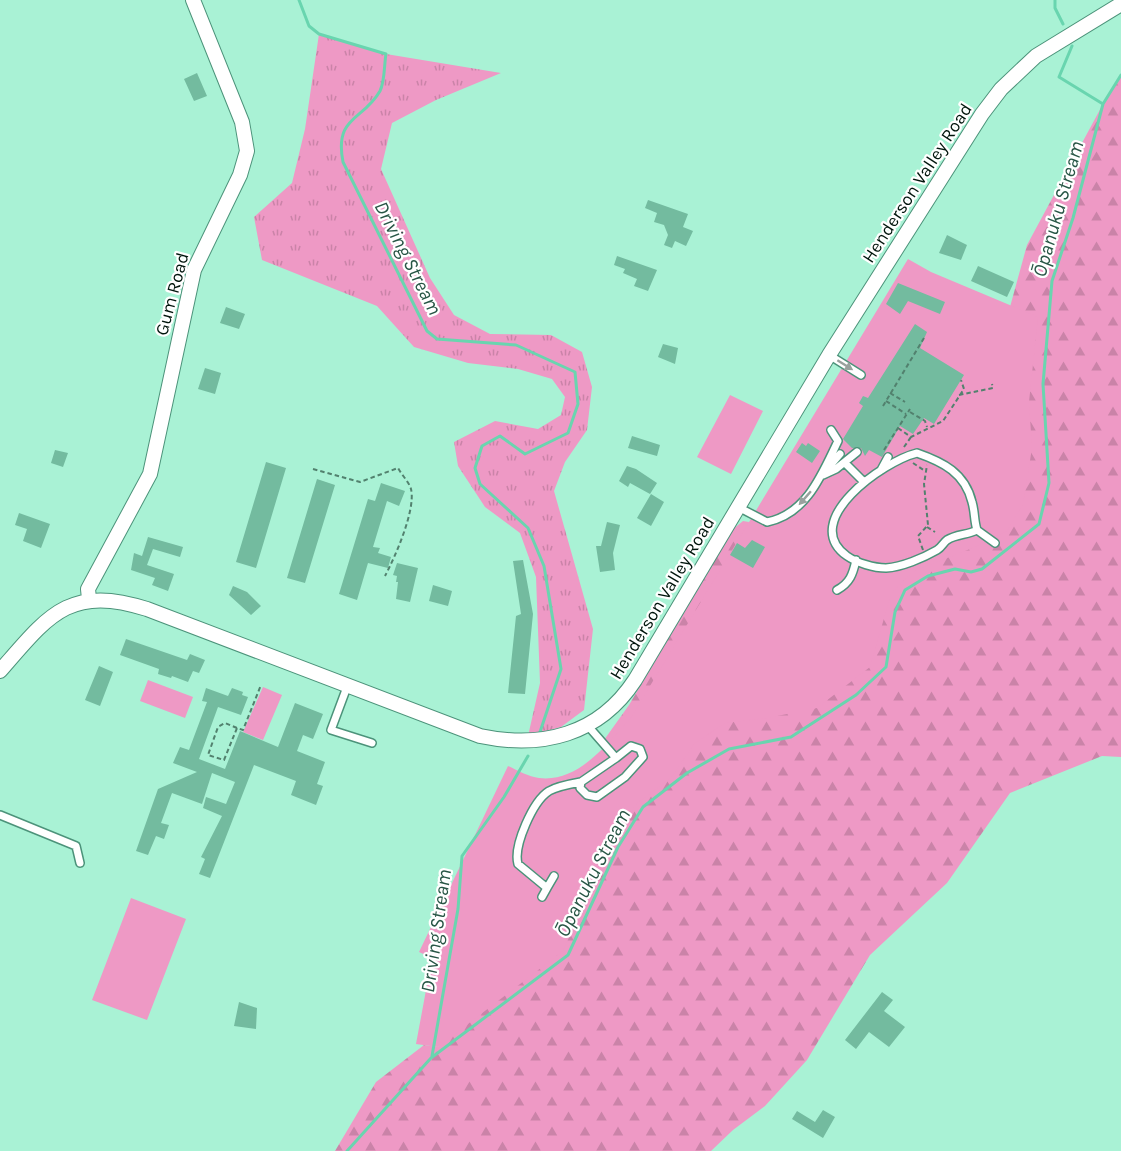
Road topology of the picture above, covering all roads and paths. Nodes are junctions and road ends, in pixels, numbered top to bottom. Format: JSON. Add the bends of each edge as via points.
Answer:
{"nodes":[{"id":1,"x":193,"y":0,"type":"edge"},
{"id":2,"x":1121,"y":4,"type":"edge"},
{"id":3,"x":924,"y":338,"type":"dead end"},
{"id":4,"x":829,"y":355,"type":"junction"},
{"id":5,"x":861,"y":375,"type":"dead end"},
{"id":6,"x":961,"y":380,"type":"dead end"},
{"id":7,"x":992,"y":384,"type":"dead end"},
{"id":8,"x":890,"y":393,"type":"junction"},
{"id":9,"x":959,"y":395,"type":"junction"},
{"id":10,"x":886,"y":401,"type":"junction"},
{"id":11,"x":905,"y":402,"type":"dead end"},
{"id":12,"x":883,"y":406,"type":"dead end"},
{"id":13,"x":906,"y":414,"type":"junction"},
{"id":14,"x":927,"y":427,"type":"junction"},
{"id":15,"x":898,"y":428,"type":"junction"},
{"id":16,"x":831,"y":430,"type":"dead end"},
{"id":17,"x":857,"y":452,"type":"dead end"},
{"id":18,"x":840,"y":454,"type":"dead end"},
{"id":19,"x":885,"y":456,"type":"joint"},
{"id":20,"x":909,"y":460,"type":"dead end"},
{"id":21,"x":929,"y":460,"type":"dead end"},
{"id":22,"x":845,"y":463,"type":"junction"},
{"id":23,"x":313,"y":469,"type":"dead end"},
{"id":24,"x":882,"y":470,"type":"junction"},
{"id":25,"x":925,"y":471,"type":"junction"},
{"id":26,"x":824,"y":475,"type":"junction"},
{"id":27,"x":863,"y":481,"type":"junction"},
{"id":28,"x":738,"y":507,"type":"junction"},
{"id":29,"x":927,"y":527,"type":"junction"},
{"id":30,"x":977,"y":531,"type":"junction"},
{"id":31,"x":935,"y":532,"type":"dead end"},
{"id":32,"x":995,"y":543,"type":"dead end"},
{"id":33,"x":920,"y":544,"type":"dead end"},
{"id":34,"x":856,"y":560,"type":"junction"},
{"id":35,"x":385,"y":576,"type":"dead end"},
{"id":36,"x":837,"y":590,"type":"dead end"},
{"id":37,"x":89,"y":599,"type":"junction"},
{"id":38,"x":0,"y":671,"type":"edge"},
{"id":39,"x":261,"y":685,"type":"dead end"},
{"id":40,"x":347,"y":687,"type":"junction"},
{"id":41,"x":588,"y":726,"type":"junction"},
{"id":42,"x":237,"y":728,"type":"junction"},
{"id":43,"x":372,"y":743,"type":"dead end"},
{"id":44,"x":616,"y":758,"type":"junction"},
{"id":45,"x":581,"y":782,"type":"junction"},
{"id":46,"x":0,"y":815,"type":"edge"},
{"id":47,"x":80,"y":863,"type":"dead end"},
{"id":48,"x":554,"y":876,"type":"dead end"},
{"id":49,"x":547,"y":888,"type":"junction"},
{"id":50,"x":542,"y":897,"type":"dead end"}],
"edges":[{"from":1,"to":37,"type":"street","name":"Gum Road","via":[[242,122],[247,151],[240,175],[194,270],[150,474],[88,589]]},
{"from":2,"to":4,"type":"street","name":"Henderson Valley Road","via":[[1050,46],[1001,88]]},
{"from":3,"to":8,"type":"path"},
{"from":4,"to":5,"type":"lane","one_way":true},
{"from":4,"to":28,"type":"street","name":"Henderson Valley Road"},
{"from":6,"to":9,"type":"path","via":[[963,388]]},
{"from":7,"to":9,"type":"path","via":[[993,387]]},
{"from":8,"to":10,"type":"path"},
{"from":8,"to":11,"type":"path"},
{"from":9,"to":14,"type":"path","via":[[943,421]]},
{"from":10,"to":12,"type":"path"},
{"from":10,"to":13,"type":"path"},
{"from":13,"to":14,"type":"path","via":[[910,410]]},
{"from":13,"to":15,"type":"path"},
{"from":14,"to":15,"type":"path","via":[[911,437]]},
{"from":15,"to":19,"type":"path"},
{"from":16,"to":26,"type":"lane","via":[[838,441]]},
{"from":17,"to":22,"type":"lane"},
{"from":18,"to":26,"type":"lane"},
{"from":19,"to":24,"type":"lane"},
{"from":20,"to":25,"type":"path"},
{"from":21,"to":25,"type":"path"},
{"from":22,"to":26,"type":"lane"},
{"from":22,"to":27,"type":"lane"},
{"from":23,"to":35,"type":"path","via":[[360,482],[398,468],[411,489],[409,515]]},
{"from":24,"to":27,"type":"lane"},
{"from":24,"to":30,"type":"lane","via":[[917,453],[942,462],[958,474],[968,489]]},
{"from":25,"to":29,"type":"path"},
{"from":26,"to":28,"type":"lane","one_way":true,"via":[[785,516],[767,522]]},
{"from":27,"to":34,"type":"lane","via":[[840,509],[831,530],[837,547]]},
{"from":28,"to":41,"type":"street","name":"Henderson Valley Road","via":[[627,693]]},
{"from":29,"to":31,"type":"path"},
{"from":29,"to":33,"type":"path","via":[[918,535]]},
{"from":30,"to":32,"type":"lane"},
{"from":30,"to":34,"type":"lane","via":[[946,540],[934,551],[896,567],[873,567]]},
{"from":34,"to":36,"type":"lane","via":[[852,577]]},
{"from":37,"to":38,"type":"street","name":"Henderson Valley Road","via":[[53,616]]},
{"from":37,"to":40,"type":"street","name":"Henderson Valley Road","via":[[147,609]]},
{"from":39,"to":42,"type":"path","via":[[243,730]]},
{"from":40,"to":41,"type":"street","name":"Henderson Valley Road","via":[[496,740],[548,740]]},
{"from":40,"to":43,"type":"lane","via":[[331,730]]},
{"from":41,"to":44,"type":"lane"},
{"from":42,"to":42,"type":"path","via":[[224,760],[208,755],[218,727],[225,723]]},
{"from":44,"to":45,"type":"lane"},
{"from":44,"to":45,"type":"lane","via":[[631,746],[640,749],[643,757],[625,777],[597,797],[587,795],[580,788]]},
{"from":45,"to":49,"type":"lane","via":[[550,790],[541,797],[518,845],[518,864]]},
{"from":46,"to":47,"type":"lane","via":[[76,846]]},
{"from":48,"to":49,"type":"lane"},
{"from":49,"to":50,"type":"lane"}]}
